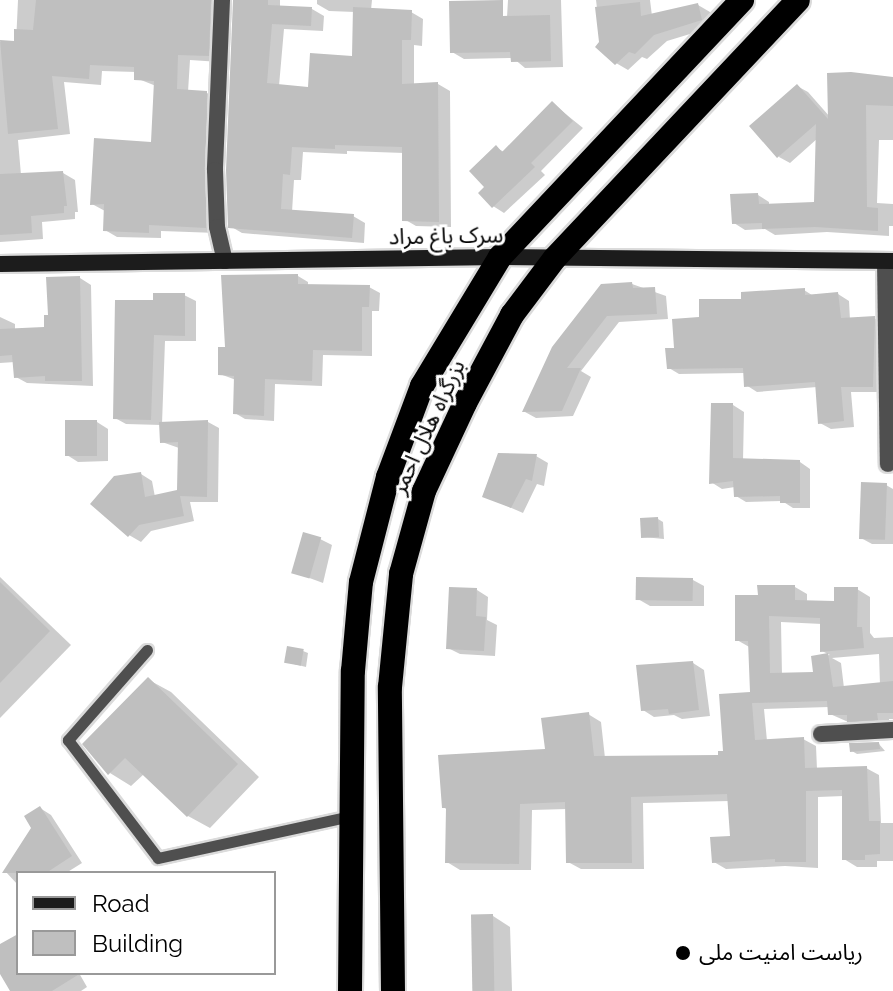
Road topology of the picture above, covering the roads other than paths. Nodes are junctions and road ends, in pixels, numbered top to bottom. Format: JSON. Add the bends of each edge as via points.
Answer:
{"nodes":[{"id":1,"x":222,"y":0,"type":"edge"},
{"id":2,"x":742,"y":0,"type":"edge"},
{"id":3,"x":798,"y":0,"type":"edge"},
{"id":4,"x":500,"y":257,"type":"junction"},
{"id":5,"x":555,"y":258,"type":"junction"},
{"id":6,"x":225,"y":261,"type":"junction"},
{"id":7,"x":889,"y":261,"type":"edge"},
{"id":8,"x":0,"y":264,"type":"edge"},
{"id":9,"x":888,"y":464,"type":"dead end"},
{"id":10,"x":147,"y":650,"type":"dead end"},
{"id":11,"x":893,"y":730,"type":"edge"},
{"id":12,"x":821,"y":734,"type":"dead end"},
{"id":13,"x":350,"y":816,"type":"junction"},
{"id":14,"x":391,"y":842,"type":"junction"},
{"id":15,"x":349,"y":845,"type":"junction"},
{"id":16,"x":350,"y":991,"type":"edge"},
{"id":17,"x":393,"y":991,"type":"edge"}],
"edges":[{"from":1,"to":6,"type":"street","via":[[215,170],[217,227]]},
{"from":2,"to":4,"type":"highway","name":"بزرگراه هلال احمر"},
{"from":3,"to":5,"type":"highway","name":"بزرگراه هلال احمر"},
{"from":4,"to":5,"type":"street","name":"سرک باغ مراد"},
{"from":4,"to":6,"type":"street","name":"سرک باغ مراد"},
{"from":4,"to":13,"type":"highway","name":"بزرگراه هلال احمر","via":[[422,386],[388,477],[361,582]]},
{"from":5,"to":7,"type":"street","name":"سرک باغ مراد"},
{"from":5,"to":14,"type":"highway","name":"بزرگراه هلال احمر","via":[[512,315],[471,390],[416,518],[401,574],[390,687]]},
{"from":6,"to":8,"type":"street","name":"سرک باغ مراد"},
{"from":7,"to":9,"type":"street"},
{"from":10,"to":13,"type":"lane","via":[[68,740],[158,858]]},
{"from":11,"to":12,"type":"street"},
{"from":13,"to":15,"type":"highway","name":"بزرگراه هلال احمر"},
{"from":14,"to":15,"type":"highway"},
{"from":14,"to":17,"type":"highway","name":"بزرگراه هلال احمر"},
{"from":15,"to":16,"type":"highway","name":"بزرگراه هلال احمر"}]}
